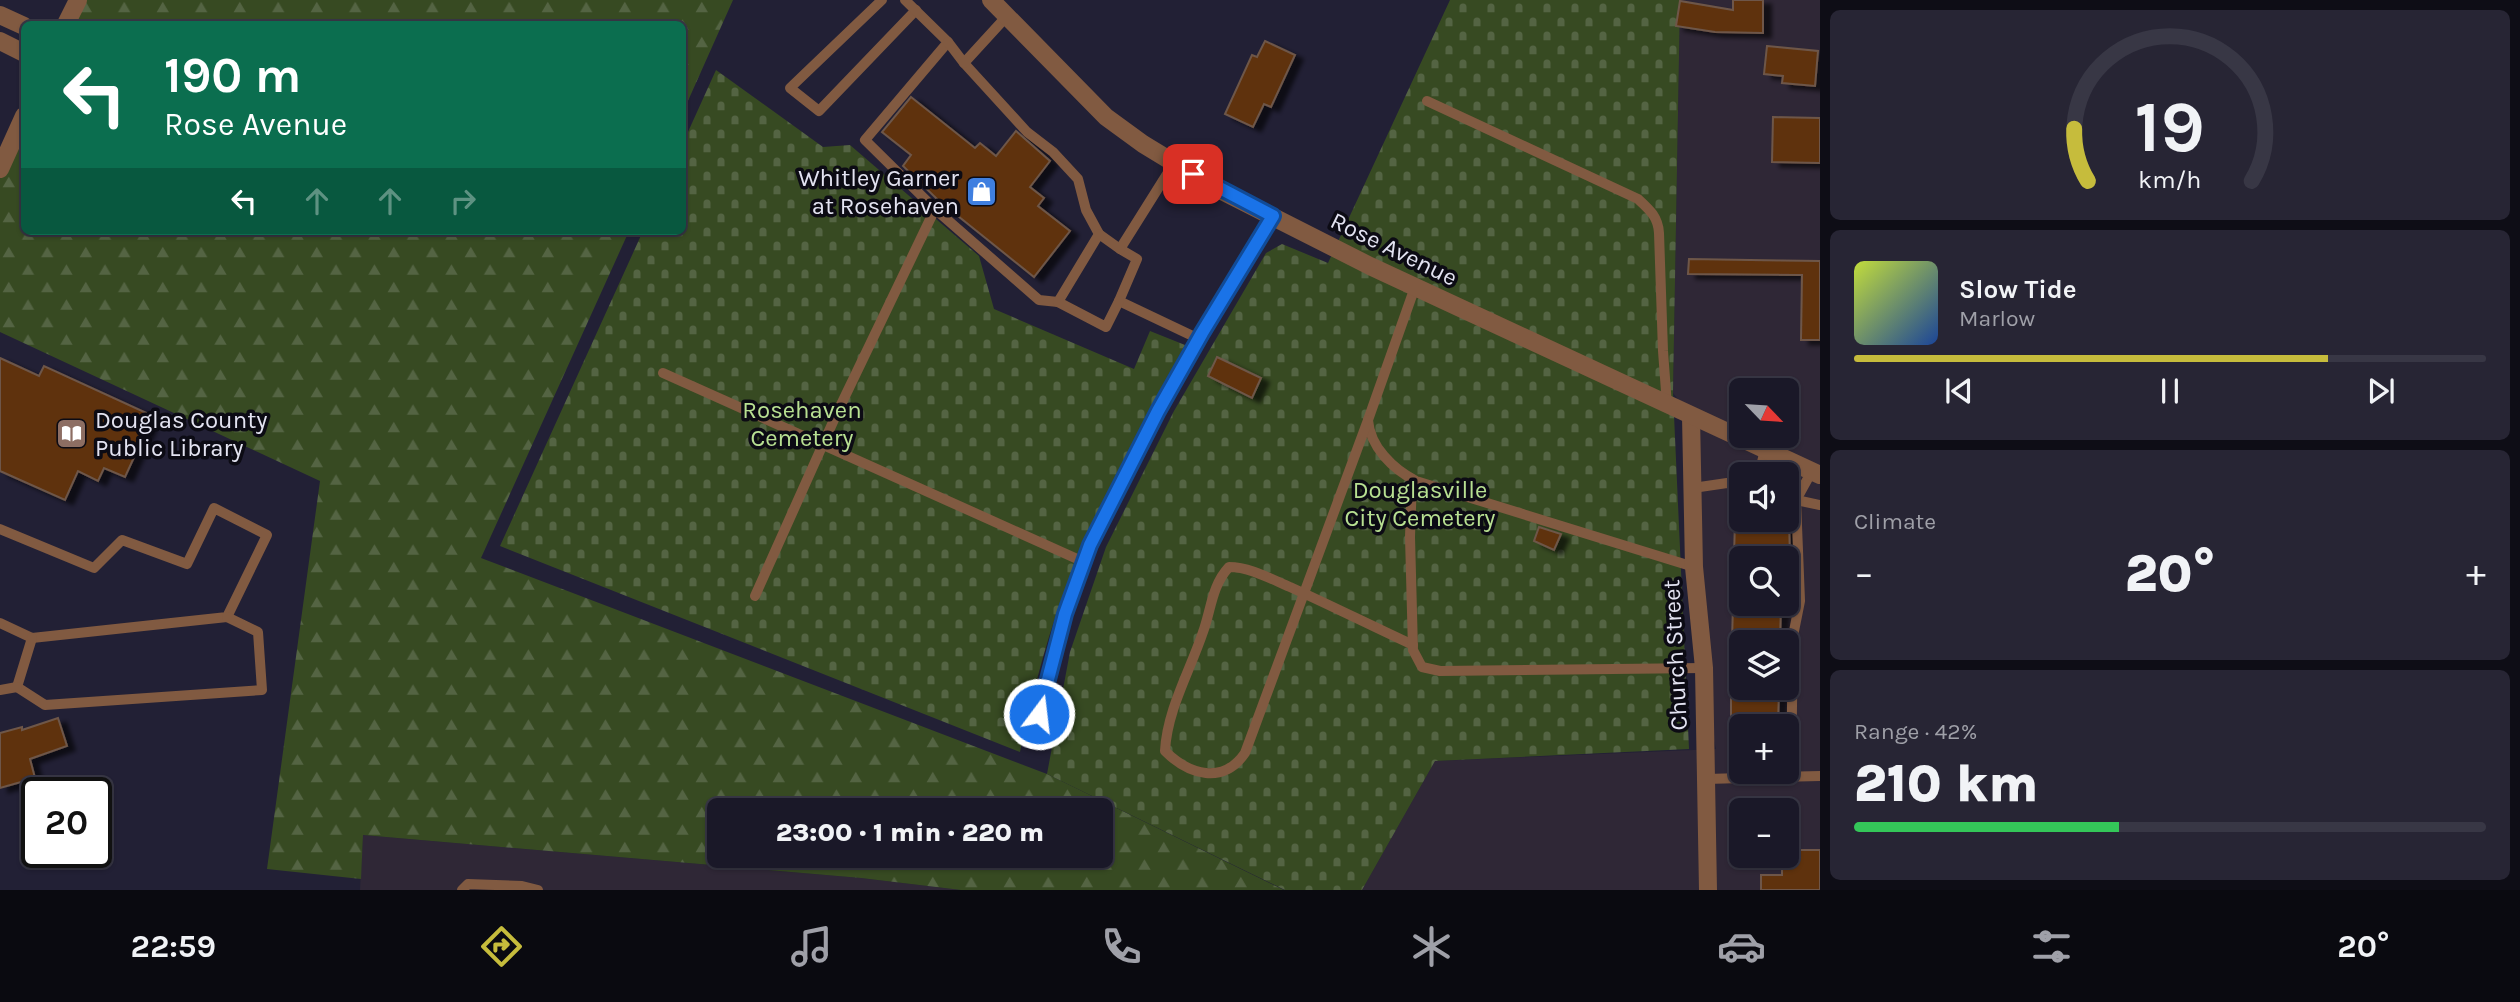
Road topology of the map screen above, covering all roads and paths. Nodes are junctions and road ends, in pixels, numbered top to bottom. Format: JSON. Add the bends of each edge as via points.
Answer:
{"nodes":[{"id":1,"x":78,"y":0,"type":"edge"},
{"id":2,"x":882,"y":0,"type":"edge"},
{"id":3,"x":905,"y":0,"type":"edge"},
{"id":4,"x":991,"y":0,"type":"edge"},
{"id":5,"x":916,"y":10,"type":"junction"},
{"id":6,"x":0,"y":15,"type":"edge"},
{"id":7,"x":1007,"y":16,"type":"junction"},
{"id":8,"x":68,"y":21,"type":"edge"},
{"id":9,"x":21,"y":25,"type":"edge"},
{"id":10,"x":0,"y":41,"type":"edge"},
{"id":11,"x":948,"y":42,"type":"junction"},
{"id":12,"x":21,"y":52,"type":"edge"},
{"id":13,"x":964,"y":63,"type":"junction"},
{"id":14,"x":1427,"y":101,"type":"dead end"},
{"id":15,"x":21,"y":123,"type":"edge"},
{"id":16,"x":1174,"y":163,"type":"junction"},
{"id":17,"x":0,"y":169,"type":"edge"},
{"id":18,"x":935,"y":209,"type":"junction"},
{"id":19,"x":1273,"y":216,"type":"junction"},
{"id":20,"x":1099,"y":234,"type":"junction"},
{"id":21,"x":1120,"y":249,"type":"junction"},
{"id":22,"x":1415,"y":288,"type":"junction"},
{"id":23,"x":1119,"y":301,"type":"junction"},
{"id":24,"x":1058,"y":302,"type":"junction"},
{"id":25,"x":1199,"y":339,"type":"junction"},
{"id":26,"x":663,"y":373,"type":"dead end"},
{"id":27,"x":1667,"y":405,"type":"junction"},
{"id":28,"x":1691,"y":416,"type":"junction"},
{"id":29,"x":1368,"y":420,"type":"junction"},
{"id":30,"x":823,"y":445,"type":"junction"},
{"id":31,"x":1765,"y":450,"type":"junction"},
{"id":32,"x":1762,"y":462,"type":"edge"},
{"id":33,"x":1816,"y":473,"type":"edge"},
{"id":34,"x":1412,"y":479,"type":"junction"},
{"id":35,"x":1729,"y":483,"type":"edge"},
{"id":36,"x":1692,"y":488,"type":"junction"},
{"id":37,"x":1799,"y":491,"type":"edge"},
{"id":38,"x":1799,"y":501,"type":"edge"},
{"id":39,"x":1820,"y":505,"type":"edge"},
{"id":40,"x":0,"y":529,"type":"edge"},
{"id":41,"x":1794,"y":532,"type":"edge"},
{"id":42,"x":1084,"y":562,"type":"junction"},
{"id":43,"x":1695,"y":567,"type":"junction"},
{"id":44,"x":1303,"y":593,"type":"junction"},
{"id":45,"x":755,"y":596,"type":"dead end"},
{"id":46,"x":227,"y":617,"type":"junction"},
{"id":47,"x":0,"y":623,"type":"edge"},
{"id":48,"x":32,"y":638,"type":"junction"},
{"id":49,"x":1413,"y":645,"type":"junction"},
{"id":50,"x":1704,"y":668,"type":"junction"},
{"id":51,"x":17,"y":687,"type":"junction"},
{"id":52,"x":0,"y":690,"type":"edge"},
{"id":53,"x":1039,"y":714,"type":"dead end"},
{"id":54,"x":1792,"y":714,"type":"edge"},
{"id":55,"x":1820,"y":776,"type":"edge"},
{"id":56,"x":1799,"y":777,"type":"edge"},
{"id":57,"x":1729,"y":778,"type":"edge"},
{"id":58,"x":1706,"y":779,"type":"junction"},
{"id":59,"x":462,"y":890,"type":"edge"},
{"id":60,"x":538,"y":890,"type":"edge"},
{"id":61,"x":1708,"y":890,"type":"edge"}],
"edges":[{"from":1,"to":8,"type":"street"},
{"from":2,"to":5,"type":"lane","via":[[790,88],[820,111]]},
{"from":3,"to":5,"type":"lane"},
{"from":4,"to":7,"type":"street","name":"Rose Avenue"},
{"from":5,"to":11,"type":"lane"},
{"from":6,"to":9,"type":"street"},
{"from":7,"to":13,"type":"lane"},
{"from":7,"to":16,"type":"street","name":"Rose Avenue","via":[[1106,117]]},
{"from":10,"to":12,"type":"street"},
{"from":11,"to":13,"type":"lane"},
{"from":11,"to":18,"type":"lane","via":[[865,140]]},
{"from":13,"to":20,"type":"lane","via":[[1027,132],[1079,179],[1086,210]]},
{"from":14,"to":27,"type":"lane","via":[[1638,199],[1653,213],[1659,233]]},
{"from":15,"to":17,"type":"street"},
{"from":16,"to":19,"type":"street","name":"Rose Avenue"},
{"from":16,"to":21,"type":"lane"},
{"from":18,"to":24,"type":"lane","via":[[1039,300]]},
{"from":18,"to":30,"type":"lane"},
{"from":19,"to":22,"type":"street","name":"Rose Avenue"},
{"from":19,"to":25,"type":"lane"},
{"from":20,"to":21,"type":"lane"},
{"from":20,"to":24,"type":"lane"},
{"from":21,"to":23,"type":"lane","via":[[1137,259]]},
{"from":22,"to":27,"type":"street","name":"Rose Avenue"},
{"from":22,"to":29,"type":"lane"},
{"from":23,"to":24,"type":"lane","via":[[1106,327]]},
{"from":23,"to":25,"type":"lane"},
{"from":25,"to":42,"type":"lane","via":[[1145,435]]},
{"from":26,"to":30,"type":"lane"},
{"from":27,"to":28,"type":"street","name":"Rose Avenue"},
{"from":28,"to":31,"type":"street","name":"Rose Avenue"},
{"from":28,"to":36,"type":"street","name":"Church Street"},
{"from":29,"to":34,"type":"lane","via":[[1369,435],[1399,471]]},
{"from":29,"to":44,"type":"lane"},
{"from":30,"to":42,"type":"lane"},
{"from":30,"to":45,"type":"lane"},
{"from":31,"to":32,"type":"lane"},
{"from":31,"to":33,"type":"street","name":"Rose Avenue"},
{"from":33,"to":37,"type":"lane"},
{"from":34,"to":43,"type":"lane"},
{"from":34,"to":49,"type":"lane"},
{"from":35,"to":36,"type":"lane"},
{"from":36,"to":43,"type":"street","name":"Church Street"},
{"from":38,"to":39,"type":"lane"},
{"from":40,"to":46,"type":"lane","via":[[94,568],[122,540],[187,564],[214,508],[267,535]]},
{"from":41,"to":54,"type":"lane","via":[[1800,601],[1793,636]]},
{"from":42,"to":53,"type":"lane"},
{"from":43,"to":50,"type":"street","name":"Church Street"},
{"from":44,"to":44,"type":"lane","via":[[1241,567],[1223,574],[1166,736],[1166,751],[1190,771],[1220,772],[1236,766],[1245,753]]},
{"from":44,"to":49,"type":"lane"},
{"from":46,"to":48,"type":"lane"},
{"from":46,"to":51,"type":"lane","via":[[258,632],[262,690],[45,705]]},
{"from":47,"to":48,"type":"lane"},
{"from":48,"to":51,"type":"lane"},
{"from":49,"to":50,"type":"lane","via":[[1422,667],[1440,671]]},
{"from":50,"to":58,"type":"street","name":"Church Street"},
{"from":51,"to":52,"type":"lane"},
{"from":55,"to":56,"type":"lane"},
{"from":57,"to":58,"type":"lane"},
{"from":58,"to":61,"type":"street","name":"Church Street"},
{"from":59,"to":60,"type":"lane","via":[[468,884]]}]}
